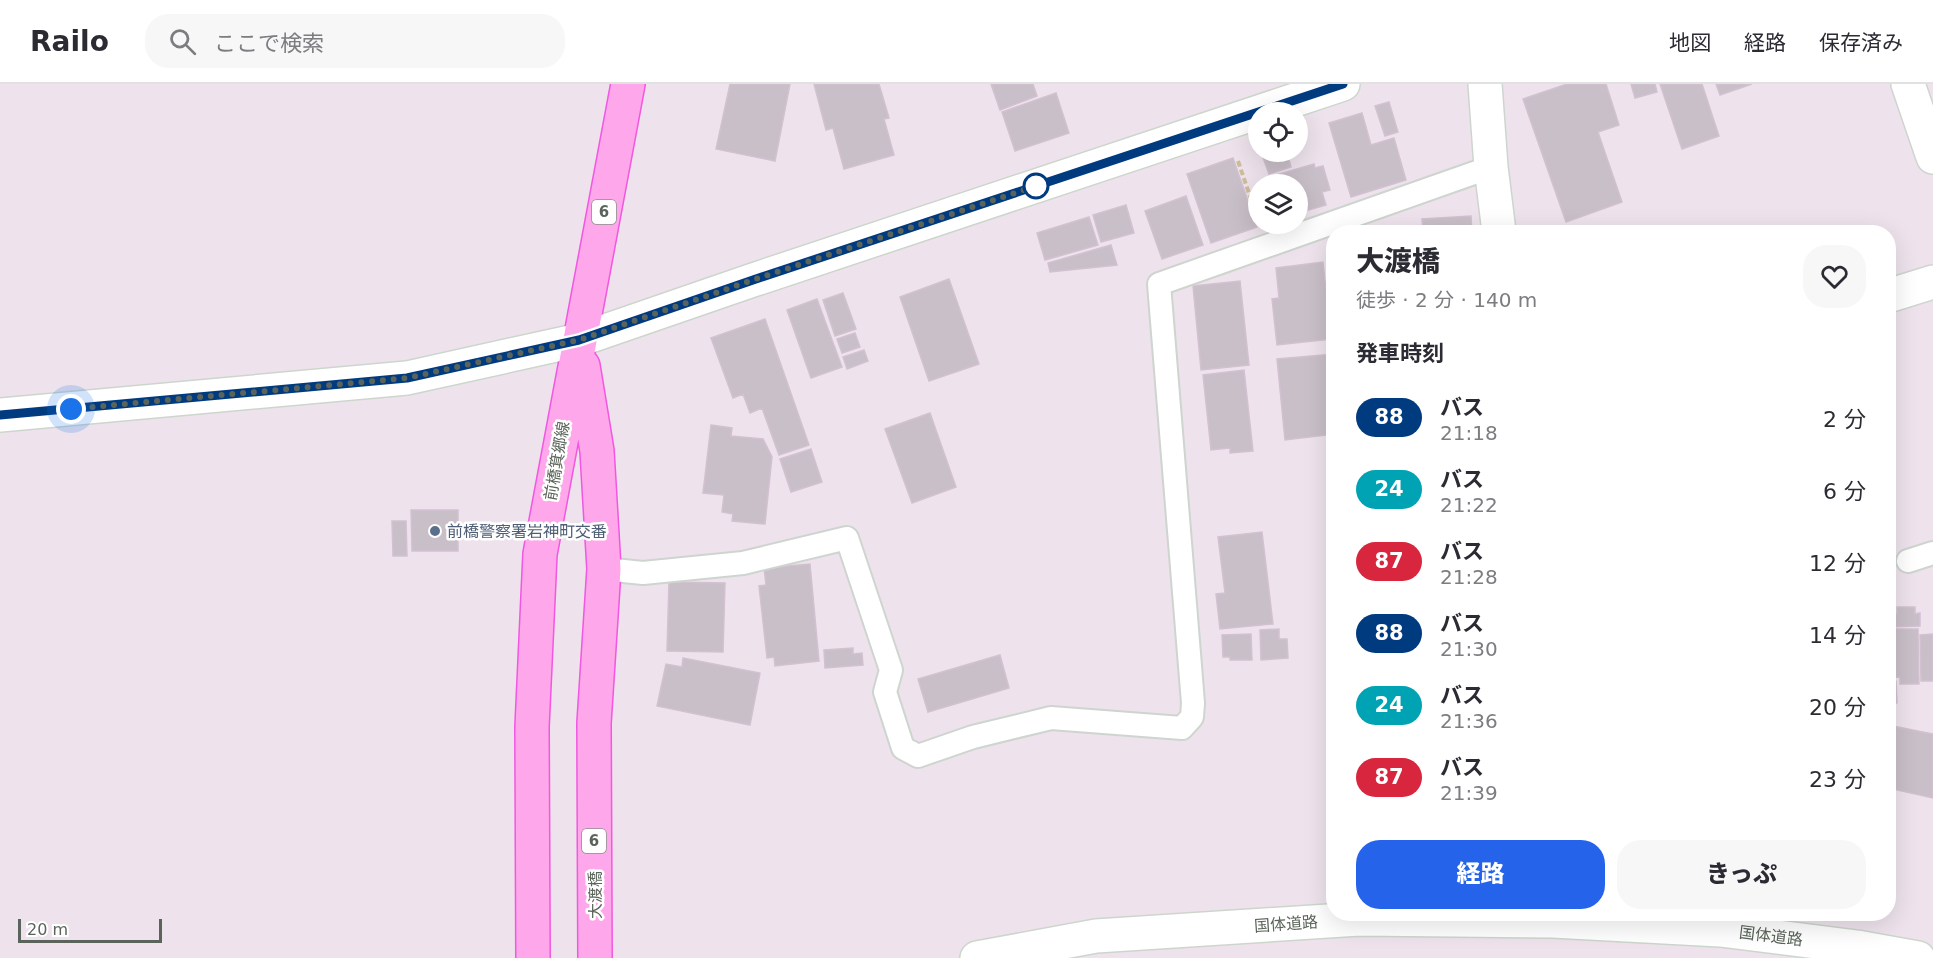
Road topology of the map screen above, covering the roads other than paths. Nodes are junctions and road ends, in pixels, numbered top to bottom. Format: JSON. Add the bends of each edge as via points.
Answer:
{"nodes":[{"id":1,"x":628,"y":84,"type":"edge"},
{"id":2,"x":1343,"y":84,"type":"edge"},
{"id":3,"x":1485,"y":84,"type":"edge"},
{"id":4,"x":1908,"y":84,"type":"edge"},
{"id":5,"x":1933,"y":157,"type":"edge"},
{"id":6,"x":1491,"y":167,"type":"junction"},
{"id":7,"x":1326,"y":225,"type":"edge"},
{"id":8,"x":1326,"y":225,"type":"edge"},
{"id":9,"x":1498,"y":225,"type":"edge"},
{"id":10,"x":1933,"y":282,"type":"edge"},
{"id":11,"x":1896,"y":294,"type":"edge"},
{"id":12,"x":579,"y":340,"type":"junction"},
{"id":13,"x":0,"y":415,"type":"edge"},
{"id":14,"x":1933,"y":553,"type":"edge"},
{"id":15,"x":1908,"y":561,"type":"dead end"},
{"id":16,"x":604,"y":569,"type":"junction"},
{"id":17,"x":594,"y":723,"type":"joint"},
{"id":18,"x":1339,"y":921,"type":"edge"},
{"id":19,"x":1553,"y":921,"type":"edge"},
{"id":20,"x":533,"y":958,"type":"edge"},
{"id":21,"x":595,"y":958,"type":"edge"},
{"id":22,"x":977,"y":958,"type":"edge"},
{"id":23,"x":1918,"y":958,"type":"edge"}],
"edges":[{"from":1,"to":12,"type":"main road","name":"前橋箕郷線","number":"6"},
{"from":2,"to":12,"type":"street"},
{"from":3,"to":6,"type":"street"},
{"from":4,"to":5,"type":"street"},
{"from":6,"to":8,"type":"lane"},
{"from":6,"to":9,"type":"street"},
{"from":7,"to":16,"type":"lane","via":[[1159,284],[1193,702],[1192,717],[1182,728],[1051,718],[973,737],[918,756],[903,748],[885,692],[891,669],[848,538],[743,563],[643,573]]},
{"from":10,"to":11,"type":"street"},
{"from":12,"to":13,"type":"street","via":[[407,378]]},
{"from":12,"to":16,"type":"main road","name":"前橋箕郷線","number":"6","via":[[597,451]]},
{"from":12,"to":20,"type":"main road","name":"前橋箕郷線","number":"6","via":[[540,554],[532,727]]},
{"from":14,"to":15,"type":"lane"},
{"from":16,"to":17,"type":"main road","name":"前橋箕郷線","number":"6"},
{"from":17,"to":21,"type":"main road","name":"大渡橋","number":"6"},
{"from":18,"to":22,"type":"street","name":"国体道路","via":[[1096,936]]},
{"from":19,"to":23,"type":"street","name":"国体道路","via":[[1720,930],[1857,946]]}]}
